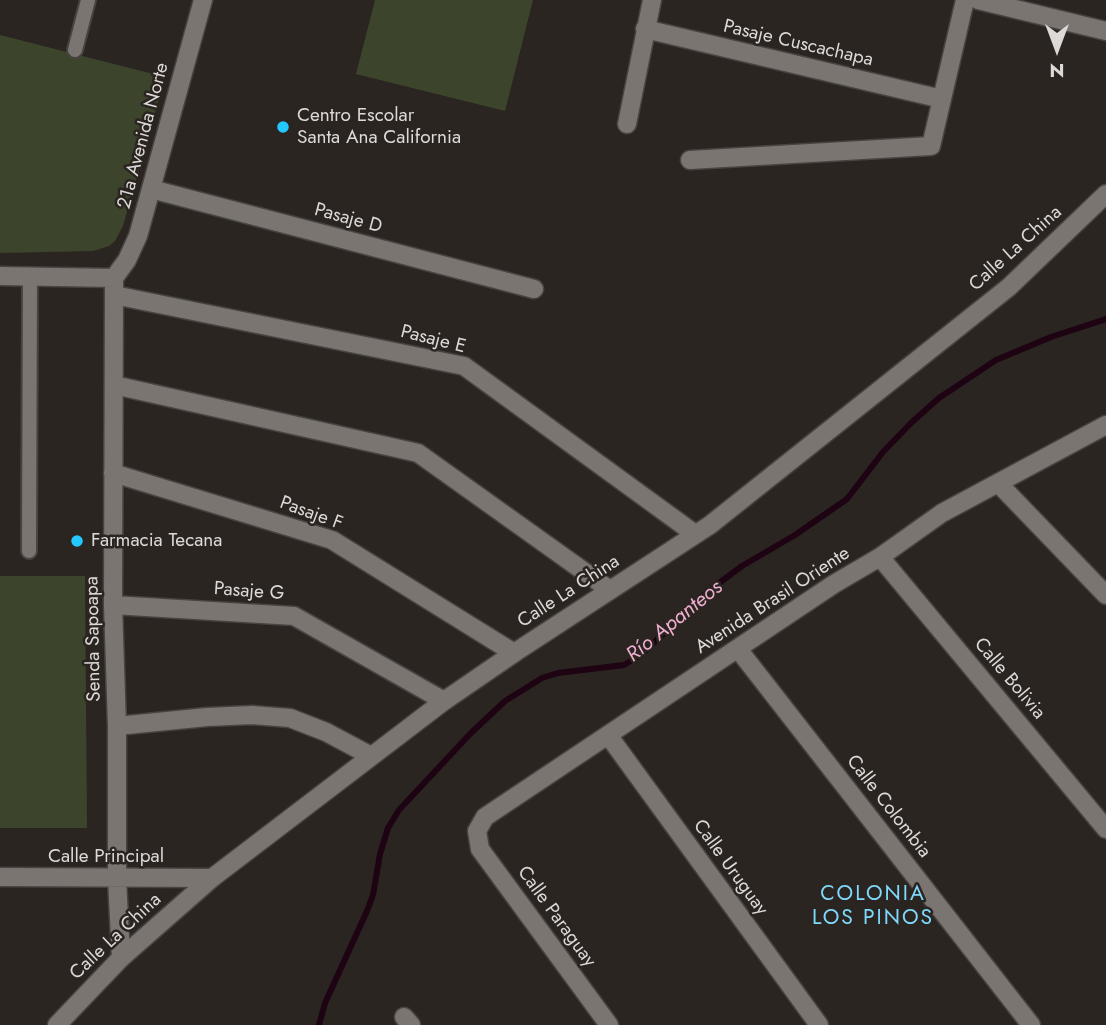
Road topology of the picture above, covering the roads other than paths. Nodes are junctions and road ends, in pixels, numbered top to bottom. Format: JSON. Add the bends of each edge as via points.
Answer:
{"nodes":[{"id":1,"x":88,"y":0,"type":"edge"},
{"id":2,"x":203,"y":0,"type":"edge"},
{"id":3,"x":652,"y":0,"type":"edge"},
{"id":4,"x":965,"y":0,"type":"edge"},
{"id":5,"x":978,"y":0,"type":"edge"},
{"id":6,"x":645,"y":29,"type":"junction"},
{"id":7,"x":1106,"y":31,"type":"edge"},
{"id":8,"x":75,"y":50,"type":"dead end"},
{"id":9,"x":942,"y":99,"type":"junction"},
{"id":10,"x":626,"y":124,"type":"dead end"},
{"id":11,"x":690,"y":160,"type":"dead end"},
{"id":12,"x":152,"y":189,"type":"junction"},
{"id":13,"x":1106,"y":194,"type":"edge"},
{"id":14,"x":0,"y":276,"type":"edge"},
{"id":15,"x":30,"y":277,"type":"junction"},
{"id":16,"x":114,"y":287,"type":"junction"},
{"id":17,"x":534,"y":289,"type":"dead end"},
{"id":18,"x":114,"y":385,"type":"junction"},
{"id":19,"x":1106,"y":425,"type":"edge"},
{"id":20,"x":113,"y":473,"type":"junction"},
{"id":21,"x":998,"y":483,"type":"junction"},
{"id":22,"x":695,"y":534,"type":"junction"},
{"id":23,"x":29,"y":551,"type":"dead end"},
{"id":24,"x":880,"y":557,"type":"junction"},
{"id":25,"x":610,"y":590,"type":"junction"},
{"id":26,"x":1106,"y":595,"type":"edge"},
{"id":27,"x":113,"y":605,"type":"junction"},
{"id":28,"x":738,"y":649,"type":"junction"},
{"id":29,"x":514,"y":653,"type":"junction"},
{"id":30,"x":444,"y":701,"type":"junction"},
{"id":31,"x":117,"y":726,"type":"junction"},
{"id":32,"x":608,"y":735,"type":"junction"},
{"id":33,"x":371,"y":756,"type":"junction"},
{"id":34,"x":1106,"y":829,"type":"edge"},
{"id":35,"x":477,"y":831,"type":"joint"},
{"id":36,"x":0,"y":877,"type":"edge"},
{"id":37,"x":117,"y":878,"type":"junction"},
{"id":38,"x":212,"y":878,"type":"junction"},
{"id":39,"x":121,"y":958,"type":"junction"},
{"id":40,"x":57,"y":1025,"type":"edge"},
{"id":41,"x":609,"y":1025,"type":"edge"},
{"id":42,"x":818,"y":1025,"type":"edge"},
{"id":43,"x":1031,"y":1025,"type":"edge"}],
"edges":[{"from":1,"to":8,"type":"street"},
{"from":2,"to":12,"type":"street","name":"21a Avenida Norte"},
{"from":3,"to":6,"type":"street"},
{"from":4,"to":9,"type":"street"},
{"from":5,"to":7,"type":"street"},
{"from":6,"to":9,"type":"street","name":"Pasaje Cuscachapa"},
{"from":6,"to":10,"type":"street"},
{"from":9,"to":11,"type":"street","via":[[931,146]]},
{"from":12,"to":16,"type":"street","name":"21a Avenida Norte","via":[[138,236]]},
{"from":12,"to":17,"type":"street","name":"Pasaje D"},
{"from":13,"to":22,"type":"street","name":"Calle La China","via":[[1009,288]]},
{"from":14,"to":15,"type":"street","name":"Pasaje E"},
{"from":15,"to":16,"type":"street","name":"Pasaje E"},
{"from":15,"to":23,"type":"street"},
{"from":16,"to":18,"type":"street","name":"Senda Sapoapa"},
{"from":16,"to":22,"type":"street","name":"Pasaje E","via":[[464,366]]},
{"from":18,"to":20,"type":"street","name":"Senda Sapoapa"},
{"from":18,"to":25,"type":"street","via":[[418,453]]},
{"from":19,"to":21,"type":"street","name":"Avenida Brasil Oriente"},
{"from":20,"to":27,"type":"street","name":"Senda Sapoapa"},
{"from":20,"to":29,"type":"street","name":"Pasaje F","via":[[332,540]]},
{"from":21,"to":24,"type":"street","name":"Avenida Brasil Oriente","via":[[942,513]]},
{"from":21,"to":26,"type":"street"},
{"from":22,"to":25,"type":"street","name":"Calle La China"},
{"from":24,"to":28,"type":"street","name":"Avenida Brasil Oriente"},
{"from":24,"to":34,"type":"street","name":"Calle Bolivia"},
{"from":25,"to":29,"type":"street","name":"Calle La China"},
{"from":27,"to":30,"type":"street","name":"Pasaje G","via":[[294,616]]},
{"from":27,"to":31,"type":"street","name":"Senda Sapoapa"},
{"from":28,"to":32,"type":"street","name":"Avenida Brasil Oriente"},
{"from":28,"to":43,"type":"street","name":"Calle Colombia"},
{"from":29,"to":30,"type":"street","name":"Calle La China"},
{"from":30,"to":33,"type":"street","name":"Calle La China"},
{"from":31,"to":33,"type":"street","via":[[206,717],[290,718]]},
{"from":31,"to":37,"type":"street","name":"Senda Sapoapa"},
{"from":32,"to":35,"type":"street","name":"Avenida Brasil Oriente","via":[[485,817]]},
{"from":32,"to":42,"type":"street","name":"Calle Uruguay"},
{"from":33,"to":38,"type":"street","name":"Calle La China"},
{"from":35,"to":41,"type":"street","name":"Calle Paraguay","via":[[480,849]]},
{"from":36,"to":37,"type":"street","name":"Calle Principal"},
{"from":37,"to":38,"type":"street","name":"Calle Principal"},
{"from":37,"to":39,"type":"street","name":"Senda Sapoapa"},
{"from":38,"to":39,"type":"street","name":"Calle La China"},
{"from":39,"to":40,"type":"street","name":"Calle La China"}]}
